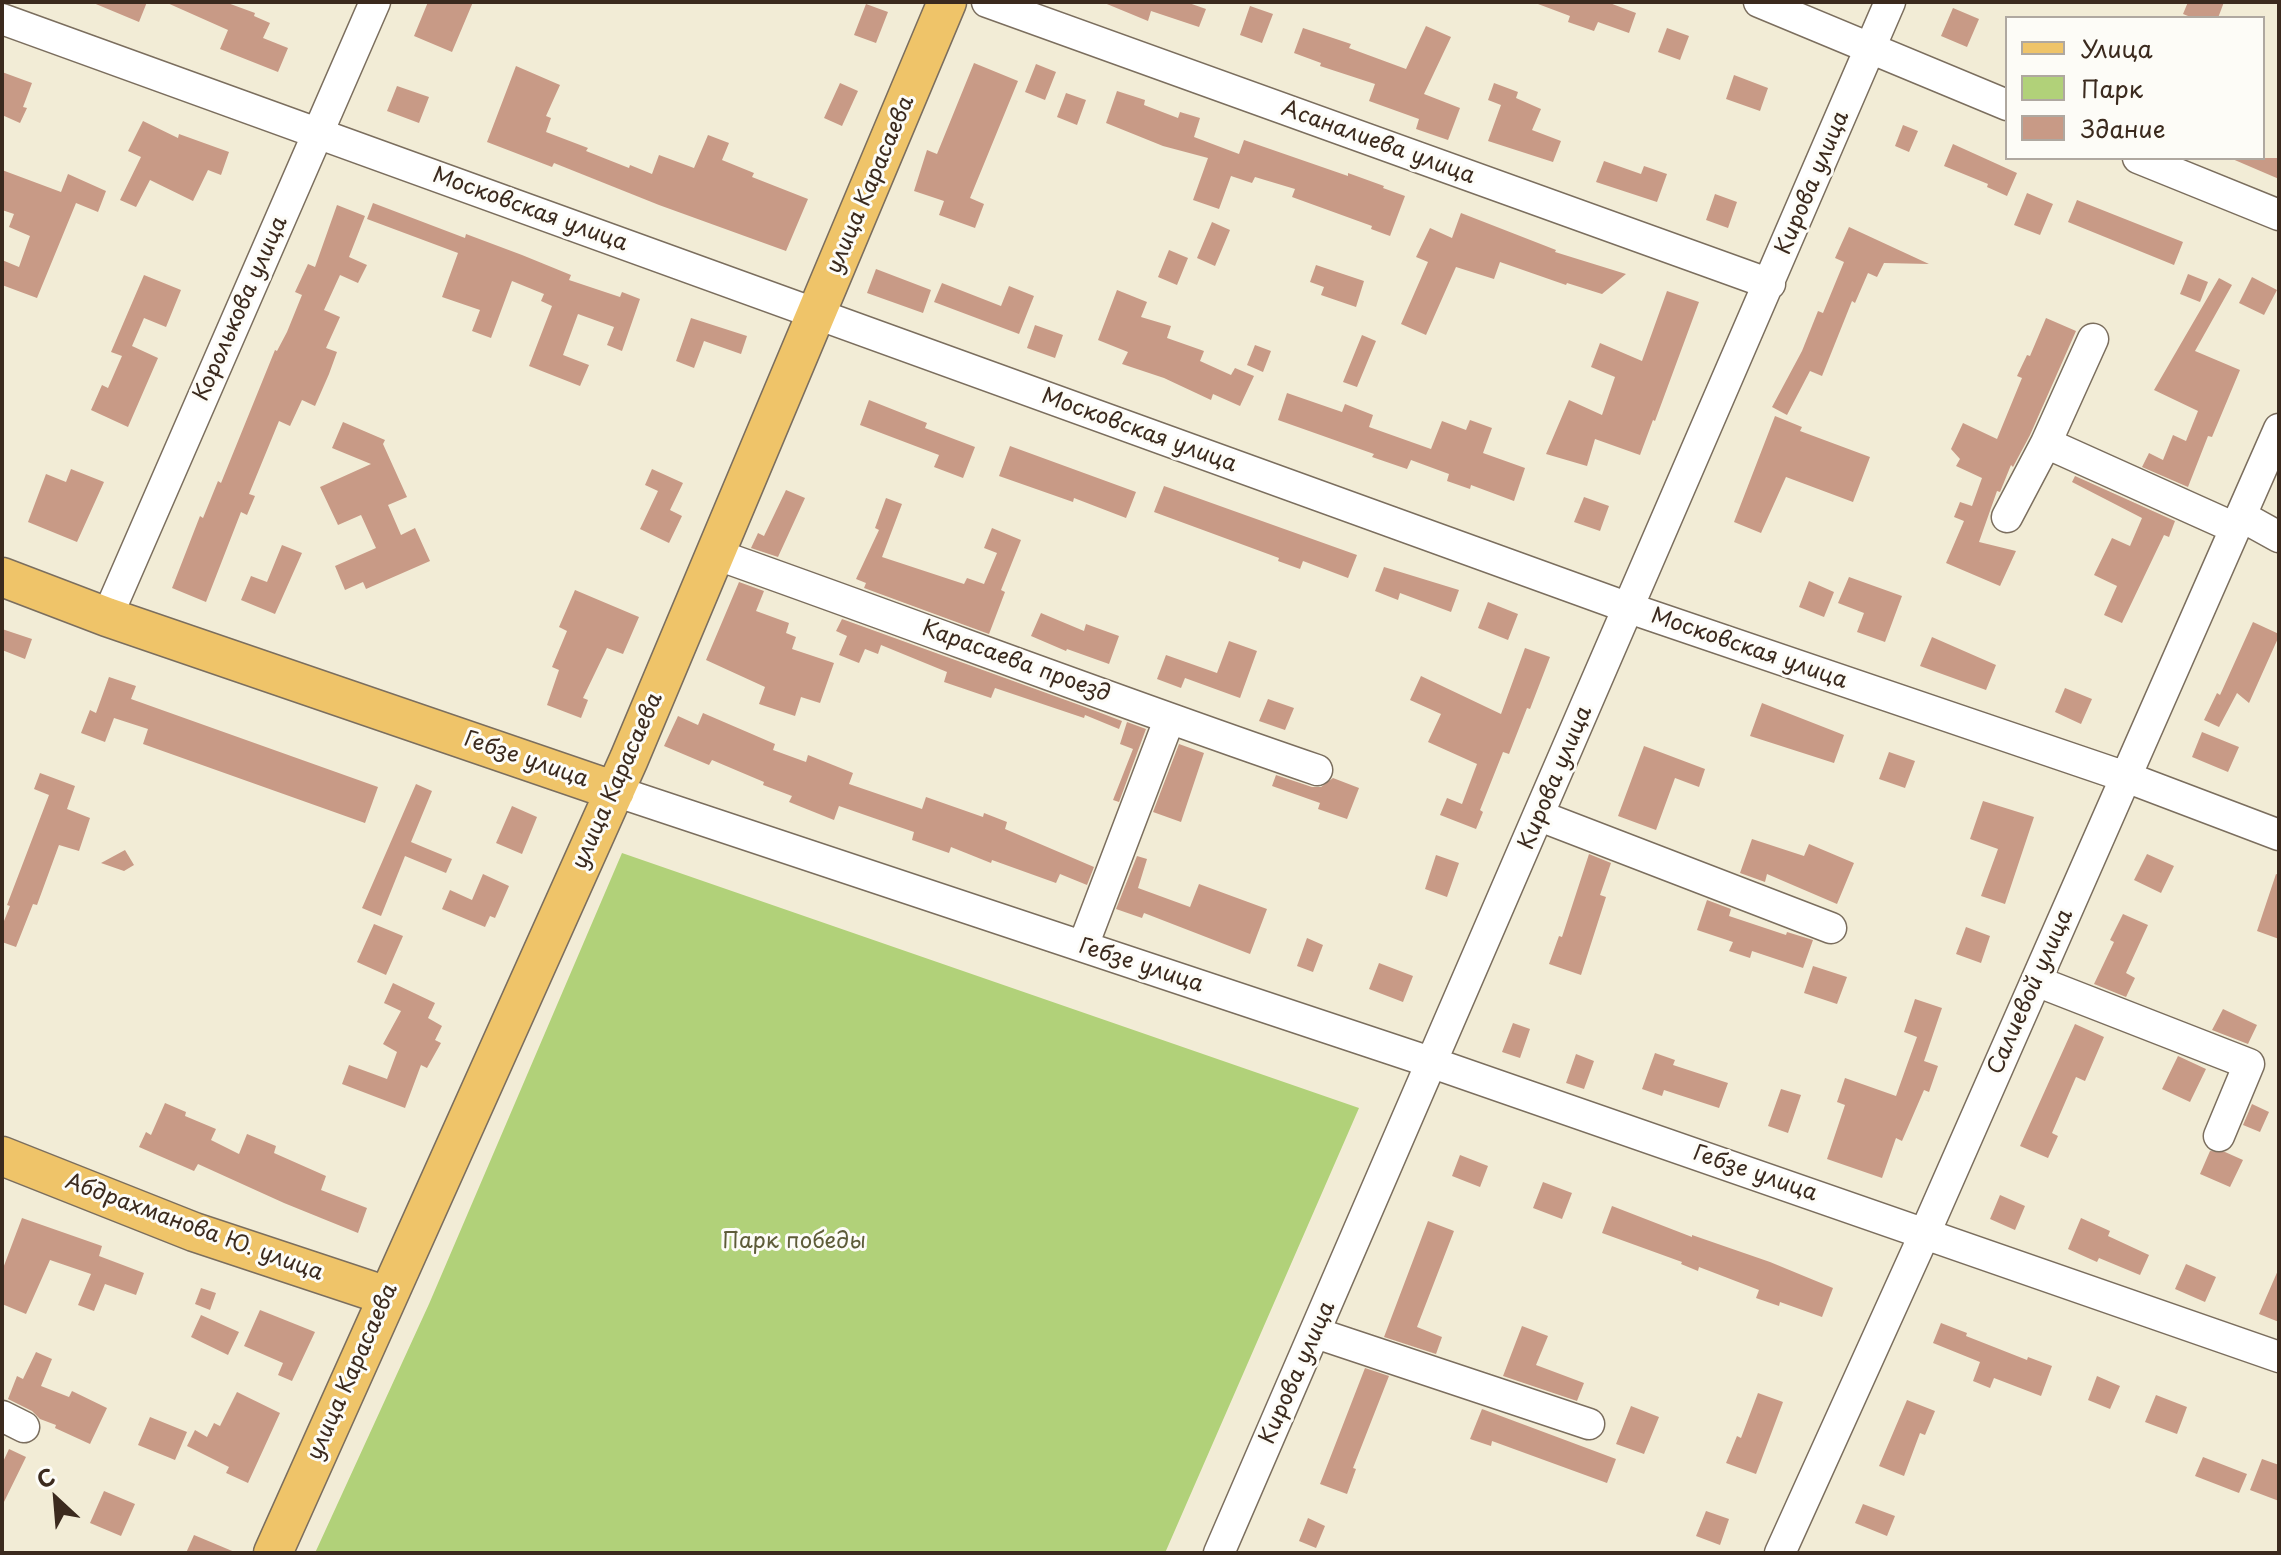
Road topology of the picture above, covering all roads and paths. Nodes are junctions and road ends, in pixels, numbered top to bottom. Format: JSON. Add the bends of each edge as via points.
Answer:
{"nodes":[{"id":1,"x":375,"y":2,"type":"edge"},
{"id":2,"x":947,"y":2,"type":"edge"},
{"id":3,"x":987,"y":2,"type":"edge"},
{"id":4,"x":1759,"y":2,"type":"edge"},
{"id":5,"x":1890,"y":2,"type":"edge"},
{"id":6,"x":2,"y":19,"type":"edge"},
{"id":7,"x":1871,"y":50,"type":"junction"},
{"id":8,"x":2005,"y":104,"type":"edge"},
{"id":9,"x":319,"y":133,"type":"junction"},
{"id":10,"x":2143,"y":160,"type":"edge"},
{"id":11,"x":2279,"y":215,"type":"edge"},
{"id":12,"x":1770,"y":284,"type":"junction"},
{"id":13,"x":817,"y":315,"type":"junction"},
{"id":14,"x":2093,"y":339,"type":"dead end"},
{"id":15,"x":2279,"y":429,"type":"edge"},
{"id":16,"x":2046,"y":443,"type":"junction"},
{"id":17,"x":2007,"y":517,"type":"dead end"},
{"id":18,"x":2238,"y":522,"type":"junction"},
{"id":19,"x":2279,"y":537,"type":"edge"},
{"id":20,"x":715,"y":554,"type":"junction"},
{"id":21,"x":2,"y":577,"type":"edge"},
{"id":22,"x":1629,"y":608,"type":"junction"},
{"id":23,"x":107,"y":617,"type":"junction"},
{"id":24,"x":1169,"y":720,"type":"junction"},
{"id":25,"x":1317,"y":770,"type":"dead end"},
{"id":26,"x":2126,"y":777,"type":"junction"},
{"id":27,"x":615,"y":791,"type":"junction"},
{"id":28,"x":1540,"y":816,"type":"junction"},
{"id":29,"x":2279,"y":835,"type":"edge"},
{"id":30,"x":1831,"y":928,"type":"dead end"},
{"id":31,"x":1083,"y":946,"type":"junction"},
{"id":32,"x":2036,"y":981,"type":"junction"},
{"id":33,"x":1433,"y":1063,"type":"junction"},
{"id":34,"x":2219,"y":1136,"type":"dead end"},
{"id":35,"x":2,"y":1156,"type":"edge"},
{"id":36,"x":1925,"y":1233,"type":"junction"},
{"id":37,"x":387,"y":1296,"type":"junction"},
{"id":38,"x":1316,"y":1333,"type":"junction"},
{"id":39,"x":2279,"y":1357,"type":"edge"},
{"id":40,"x":1589,"y":1424,"type":"dead end"},
{"id":41,"x":273,"y":1553,"type":"edge"},
{"id":42,"x":1219,"y":1553,"type":"edge"},
{"id":43,"x":1780,"y":1553,"type":"edge"}],
"edges":[{"from":1,"to":9,"type":"street","name":"Королькова улица"},
{"from":2,"to":13,"type":"main road","name":"улица Карасаева"},
{"from":3,"to":12,"type":"street","name":"Асаналиева улица"},
{"from":4,"to":7,"type":"street"},
{"from":5,"to":7,"type":"street","name":"Кирова улица"},
{"from":6,"to":9,"type":"street","name":"Московская улица"},
{"from":7,"to":8,"type":"street"},
{"from":7,"to":12,"type":"street","name":"Кирова улица"},
{"from":9,"to":13,"type":"street","name":"Московская улица"},
{"from":9,"to":23,"type":"street","name":"Королькова улица"},
{"from":10,"to":11,"type":"street"},
{"from":12,"to":22,"type":"street","name":"Кирова улица"},
{"from":13,"to":20,"type":"main road","name":"улица Карасаева"},
{"from":13,"to":22,"type":"street","name":"Московская улица"},
{"from":14,"to":16,"type":"street"},
{"from":15,"to":18,"type":"street","name":"Салиевой улица"},
{"from":16,"to":17,"type":"street"},
{"from":16,"to":18,"type":"street"},
{"from":18,"to":19,"type":"street"},
{"from":18,"to":26,"type":"street","name":"Салиевой улица"},
{"from":20,"to":24,"type":"street","name":"Карасаева проезд"},
{"from":20,"to":27,"type":"main road","name":"улица Карасаева"},
{"from":21,"to":23,"type":"main road","name":"Гебзе улица"},
{"from":22,"to":26,"type":"street","name":"Московская улица"},
{"from":22,"to":28,"type":"street","name":"Кирова улица"},
{"from":23,"to":27,"type":"main road","name":"Гебзе улица"},
{"from":24,"to":25,"type":"street","name":"Карасаева проезд"},
{"from":24,"to":31,"type":"street"},
{"from":26,"to":29,"type":"street","name":"Московская улица"},
{"from":26,"to":32,"type":"street","name":"Салиевой улица"},
{"from":27,"to":31,"type":"street","name":"Гебзе улица"},
{"from":27,"to":37,"type":"main road","name":"улица Карасаева"},
{"from":28,"to":30,"type":"street"},
{"from":28,"to":33,"type":"street","name":"Кирова улица"},
{"from":31,"to":33,"type":"street","name":"Гебзе улица"},
{"from":32,"to":34,"type":"street","via":[[2249,1064]]},
{"from":32,"to":36,"type":"street","name":"Салиевой улица"},
{"from":33,"to":36,"type":"street","name":"Гебзе улица"},
{"from":33,"to":38,"type":"street","name":"Кирова улица"},
{"from":35,"to":37,"type":"main road","name":"Абдрахманова Ю. улица","via":[[194,1232]]},
{"from":36,"to":39,"type":"street","name":"Гебзе улица"},
{"from":36,"to":43,"type":"street","name":"Салиевой улица"},
{"from":37,"to":41,"type":"main road","name":"улица Карасаева"},
{"from":38,"to":40,"type":"street"},
{"from":38,"to":42,"type":"street","name":"Кирова улица"}]}
